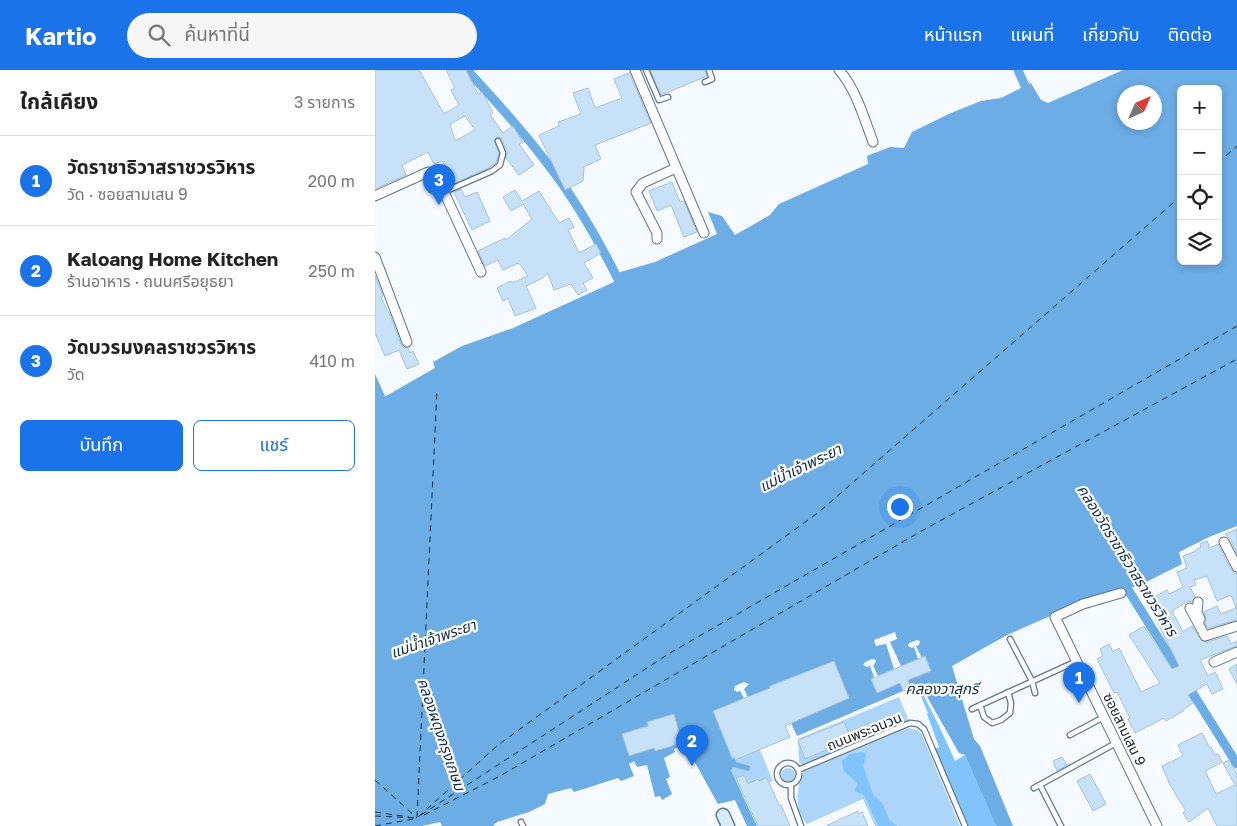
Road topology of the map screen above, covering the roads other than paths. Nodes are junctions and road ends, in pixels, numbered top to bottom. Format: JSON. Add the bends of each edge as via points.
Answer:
{"nodes":[{"id":1,"x":635,"y":70,"type":"edge"},
{"id":2,"x":646,"y":70,"type":"edge"},
{"id":3,"x":709,"y":70,"type":"edge"},
{"id":4,"x":839,"y":70,"type":"edge"},
{"id":5,"x":705,"y":82,"type":"dead end"},
{"id":6,"x":668,"y":97,"type":"dead end"},
{"id":7,"x":498,"y":141,"type":"dead end"},
{"id":8,"x":873,"y":142,"type":"dead end"},
{"id":9,"x":676,"y":168,"type":"junction"},
{"id":10,"x":444,"y":192,"type":"junction"},
{"id":11,"x":375,"y":196,"type":"edge"},
{"id":12,"x":704,"y":233,"type":"dead end"},
{"id":13,"x":657,"y":239,"type":"dead end"},
{"id":14,"x":375,"y":256,"type":"edge"},
{"id":15,"x":481,"y":272,"type":"dead end"},
{"id":16,"x":379,"y":279,"type":"edge"},
{"id":17,"x":407,"y":342,"type":"dead end"},
{"id":18,"x":1224,"y":542,"type":"dead end"},
{"id":19,"x":1237,"y":567,"type":"edge"},
{"id":20,"x":1121,"y":593,"type":"dead end"},
{"id":21,"x":1199,"y":602,"type":"dead end"},
{"id":22,"x":1190,"y":608,"type":"dead end"},
{"id":23,"x":1199,"y":626,"type":"junction"},
{"id":24,"x":1237,"y":626,"type":"edge"},
{"id":25,"x":1010,"y":639,"type":"dead end"},
{"id":26,"x":1237,"y":652,"type":"edge"},
{"id":27,"x":1077,"y":661,"type":"junction"},
{"id":28,"x":1214,"y":662,"type":"dead end"},
{"id":29,"x":1032,"y":681,"type":"junction"},
{"id":30,"x":1008,"y":692,"type":"junction"},
{"id":31,"x":1035,"y":693,"type":"dead end"},
{"id":32,"x":980,"y":705,"type":"junction"},
{"id":33,"x":972,"y":709,"type":"dead end"},
{"id":34,"x":1105,"y":717,"type":"junction"},
{"id":35,"x":1070,"y":735,"type":"dead end"},
{"id":36,"x":1117,"y":743,"type":"junction"},
{"id":37,"x":798,"y":770,"type":"junction"},
{"id":38,"x":791,"y":785,"type":"junction"},
{"id":39,"x":1040,"y":785,"type":"junction"},
{"id":40,"x":1034,"y":788,"type":"dead end"},
{"id":41,"x":801,"y":826,"type":"edge"},
{"id":42,"x":965,"y":826,"type":"edge"},
{"id":43,"x":1061,"y":826,"type":"edge"},
{"id":44,"x":1157,"y":826,"type":"edge"}],
"edges":[{"from":1,"to":9,"type":"street"},
{"from":2,"to":6,"type":"lane","via":[[659,100]]},
{"from":3,"to":5,"type":"lane","via":[[712,78]]},
{"from":4,"to":8,"type":"street","via":[[853,92]]},
{"from":7,"to":10,"type":"lane","via":[[503,153],[500,165]]},
{"from":9,"to":12,"type":"street"},
{"from":9,"to":13,"type":"street","via":[[643,183],[636,192]]},
{"from":10,"to":11,"type":"street","via":[[438,180],[428,172]]},
{"from":10,"to":15,"type":"street"},
{"from":14,"to":16,"type":"street"},
{"from":16,"to":17,"type":"street"},
{"from":18,"to":19,"type":"street"},
{"from":20,"to":27,"type":"street","name":"ซอยสามเสน 9","via":[[1083,604],[1055,617]]},
{"from":21,"to":23,"type":"street"},
{"from":22,"to":23,"type":"street"},
{"from":23,"to":24,"type":"street","via":[[1205,636]]},
{"from":25,"to":29,"type":"lane"},
{"from":26,"to":28,"type":"street"},
{"from":27,"to":29,"type":"lane"},
{"from":27,"to":34,"type":"street","name":"ซอยสามเสน 9"},
{"from":29,"to":30,"type":"lane"},
{"from":29,"to":31,"type":"lane"},
{"from":30,"to":32,"type":"lane"},
{"from":30,"to":32,"type":"lane","via":[[1010,713],[1001,720],[993,723],[983,717]]},
{"from":32,"to":33,"type":"lane"},
{"from":34,"to":35,"type":"lane"},
{"from":34,"to":36,"type":"street","name":"ซอยสามเสน 9"},
{"from":36,"to":39,"type":"lane"},
{"from":36,"to":44,"type":"street","name":"ซอยสามเสน 9"},
{"from":37,"to":38,"type":"lane","via":[[799,778]]},
{"from":37,"to":38,"type":"lane","via":[[787,764],[778,769],[777,776],[781,782]]},
{"from":37,"to":42,"type":"lane","name":"ถนนพระฉนวน","via":[[910,723],[918,724],[924,729]]},
{"from":38,"to":41,"type":"lane","via":[[791,798]]},
{"from":39,"to":40,"type":"lane"},
{"from":39,"to":43,"type":"lane"}]}
